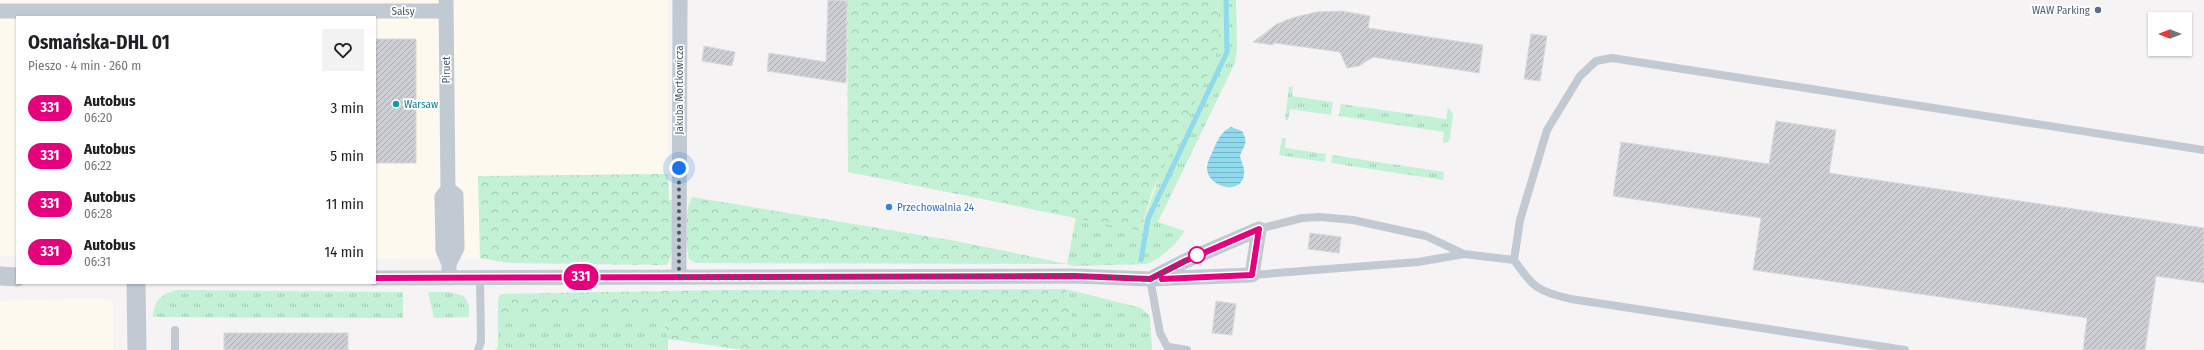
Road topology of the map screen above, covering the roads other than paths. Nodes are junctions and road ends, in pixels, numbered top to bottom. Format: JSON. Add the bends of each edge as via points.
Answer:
{"nodes":[{"id":1,"x":680,"y":0,"type":"edge"},
{"id":2,"x":446,"y":6,"type":"edge"},
{"id":3,"x":0,"y":11,"type":"edge"},
{"id":4,"x":2204,"y":150,"type":"edge"},
{"id":5,"x":1259,"y":229,"type":"junction"},
{"id":6,"x":1464,"y":254,"type":"junction"},
{"id":7,"x":1514,"y":260,"type":"junction"},
{"id":8,"x":449,"y":271,"type":"junction"},
{"id":9,"x":1252,"y":275,"type":"junction"},
{"id":10,"x":0,"y":276,"type":"edge"},
{"id":11,"x":16,"y":277,"type":"edge"},
{"id":12,"x":679,"y":277,"type":"junction"},
{"id":13,"x":376,"y":278,"type":"edge"},
{"id":14,"x":480,"y":278,"type":"junction"},
{"id":15,"x":1150,"y":279,"type":"junction"},
{"id":16,"x":136,"y":284,"type":"edge"},
{"id":17,"x":175,"y":330,"type":"dead end"},
{"id":18,"x":1169,"y":349,"type":"edge"},
{"id":19,"x":137,"y":350,"type":"edge"},
{"id":20,"x":176,"y":350,"type":"edge"},
{"id":21,"x":478,"y":350,"type":"edge"},
{"id":22,"x":1187,"y":350,"type":"edge"},
{"id":23,"x":1905,"y":350,"type":"edge"}],
"edges":[{"from":1,"to":12,"type":"street","name":"Jakuba Mortkowicza"},
{"from":2,"to":3,"type":"street","name":"Salsy"},
{"from":2,"to":8,"type":"street","name":"Piruet","via":[[448,189],[442,197],[443,250]]},
{"from":4,"to":7,"type":"lane","via":[[1612,58],[1596,61],[1580,76],[1547,130],[1520,220]]},
{"from":5,"to":6,"type":"lane","via":[[1302,218],[1353,220],[1426,236]]},
{"from":5,"to":9,"type":"street"},
{"from":5,"to":15,"type":"street"},
{"from":6,"to":7,"type":"lane"},
{"from":6,"to":9,"type":"lane","via":[[1418,262]]},
{"from":7,"to":23,"type":"lane","via":[[1529,281],[1541,292],[1571,299]]},
{"from":8,"to":13,"type":"street"},
{"from":8,"to":14,"type":"street"},
{"from":9,"to":15,"type":"street"},
{"from":10,"to":11,"type":"street"},
{"from":12,"to":14,"type":"street"},
{"from":12,"to":15,"type":"street","via":[[1075,276]]},
{"from":14,"to":21,"type":"lane","via":[[481,342]]},
{"from":15,"to":18,"type":"lane","via":[[1160,333]]},
{"from":16,"to":19,"type":"street"},
{"from":17,"to":20,"type":"lane"},
{"from":18,"to":22,"type":"lane"}]}
